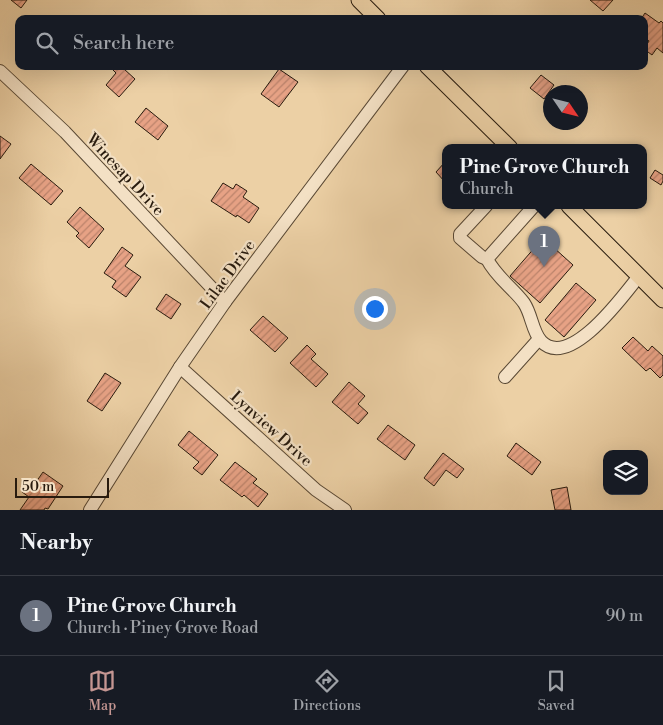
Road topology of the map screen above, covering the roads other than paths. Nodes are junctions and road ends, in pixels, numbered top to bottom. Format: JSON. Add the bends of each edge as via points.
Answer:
{"nodes":[{"id":1,"x":359,"y":0,"type":"edge"},
{"id":2,"x":374,"y":15,"type":"edge"},
{"id":3,"x":400,"y":70,"type":"edge"},
{"id":4,"x":431,"y":70,"type":"edge"},
{"id":5,"x":0,"y":71,"type":"edge"},
{"id":6,"x":506,"y":144,"type":"edge"},
{"id":7,"x":483,"y":209,"type":"edge"},
{"id":8,"x":531,"y":209,"type":"edge"},
{"id":9,"x":572,"y":209,"type":"edge"},
{"id":10,"x":487,"y":259,"type":"junction"},
{"id":11,"x":639,"y":276,"type":"junction"},
{"id":12,"x":663,"y":300,"type":"edge"},
{"id":13,"x":225,"y":302,"type":"junction"},
{"id":14,"x":539,"y":338,"type":"junction"},
{"id":15,"x":180,"y":367,"type":"junction"},
{"id":16,"x":505,"y":377,"type":"dead end"},
{"id":17,"x":90,"y":510,"type":"edge"},
{"id":18,"x":345,"y":510,"type":"edge"}],
"edges":[{"from":1,"to":2,"type":"main road"},
{"from":3,"to":13,"type":"street","name":"Lilac Drive"},
{"from":4,"to":6,"type":"main road"},
{"from":5,"to":13,"type":"street","name":"Winesap Drive","via":[[65,132]]},
{"from":7,"to":10,"type":"street","via":[[460,238]]},
{"from":8,"to":10,"type":"street"},
{"from":9,"to":11,"type":"main road"},
{"from":10,"to":14,"type":"street","via":[[524,303]]},
{"from":11,"to":12,"type":"main road"},
{"from":11,"to":14,"type":"street","via":[[616,305],[568,347],[550,348]]},
{"from":13,"to":15,"type":"street","name":"Lilac Drive"},
{"from":14,"to":16,"type":"street"},
{"from":15,"to":17,"type":"street","name":"Lilac Drive"},
{"from":15,"to":18,"type":"street","name":"Lynview Drive","via":[[316,490]]}]}
